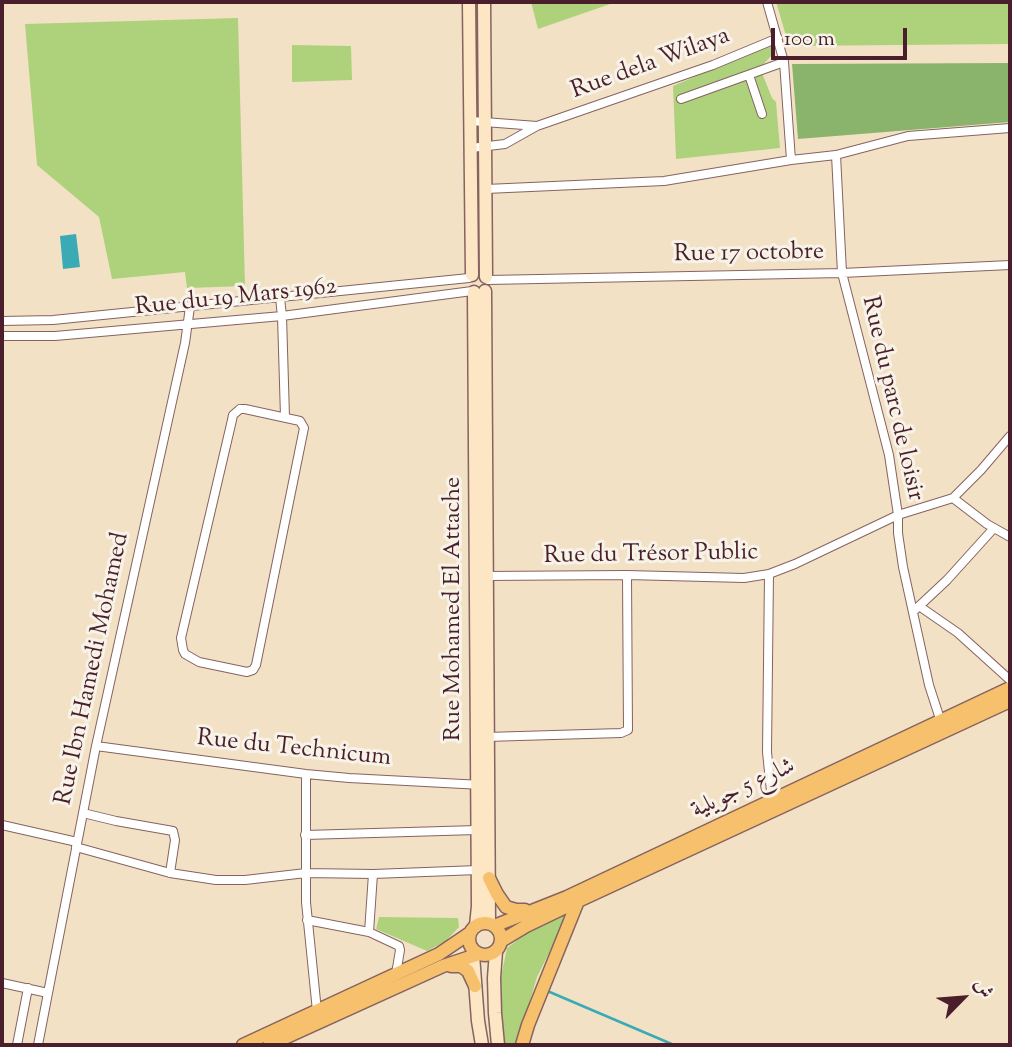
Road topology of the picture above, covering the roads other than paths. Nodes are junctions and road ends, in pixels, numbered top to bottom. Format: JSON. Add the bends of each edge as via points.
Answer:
{"nodes":[{"id":1,"x":469,"y":2,"type":"edge"},
{"id":2,"x":484,"y":2,"type":"edge"},
{"id":3,"x":767,"y":2,"type":"edge"},
{"id":4,"x":778,"y":38,"type":"junction"},
{"id":5,"x":783,"y":62,"type":"junction"},
{"id":6,"x":749,"y":75,"type":"junction"},
{"id":7,"x":681,"y":99,"type":"dead end"},
{"id":8,"x":762,"y":114,"type":"dead end"},
{"id":9,"x":471,"y":121,"type":"junction"},
{"id":10,"x":484,"y":122,"type":"junction"},
{"id":11,"x":537,"y":127,"type":"junction"},
{"id":12,"x":1010,"y":128,"type":"edge"},
{"id":13,"x":477,"y":148,"type":"junction"},
{"id":14,"x":836,"y":155,"type":"junction"},
{"id":15,"x":791,"y":160,"type":"junction"},
{"id":16,"x":486,"y":189,"type":"junction"},
{"id":17,"x":472,"y":235,"type":"junction"},
{"id":18,"x":486,"y":235,"type":"junction"},
{"id":19,"x":1010,"y":265,"type":"edge"},
{"id":20,"x":842,"y":273,"type":"junction"},
{"id":21,"x":478,"y":284,"type":"junction"},
{"id":22,"x":314,"y":294,"type":"junction"},
{"id":23,"x":280,"y":298,"type":"junction"},
{"id":24,"x":190,"y":307,"type":"junction"},
{"id":25,"x":316,"y":311,"type":"junction"},
{"id":26,"x":282,"y":316,"type":"junction"},
{"id":27,"x":2,"y":321,"type":"edge"},
{"id":28,"x":188,"y":323,"type":"junction"},
{"id":29,"x":2,"y":336,"type":"edge"},
{"id":30,"x":285,"y":416,"type":"junction"},
{"id":31,"x":1010,"y":436,"type":"edge"},
{"id":32,"x":953,"y":498,"type":"junction"},
{"id":33,"x":898,"y":515,"type":"junction"},
{"id":34,"x":994,"y":528,"type":"junction"},
{"id":35,"x":1010,"y":537,"type":"edge"},
{"id":36,"x":769,"y":574,"type":"junction"},
{"id":37,"x":627,"y":575,"type":"junction"},
{"id":38,"x":481,"y":576,"type":"junction"},
{"id":39,"x":916,"y":609,"type":"junction"},
{"id":40,"x":1010,"y":680,"type":"edge"},
{"id":41,"x":1010,"y":688,"type":"edge"},
{"id":42,"x":1010,"y":701,"type":"edge"},
{"id":43,"x":943,"y":726,"type":"junction"},
{"id":44,"x":482,"y":737,"type":"junction"},
{"id":45,"x":96,"y":746,"type":"junction"},
{"id":46,"x":306,"y":774,"type":"junction"},
{"id":47,"x":482,"y":785,"type":"junction"},
{"id":48,"x":772,"y":801,"type":"junction"},
{"id":49,"x":83,"y":813,"type":"junction"},
{"id":50,"x":2,"y":825,"type":"edge"},
{"id":51,"x":723,"y":829,"type":"junction"},
{"id":52,"x":477,"y":830,"type":"junction"},
{"id":53,"x":305,"y":835,"type":"junction"},
{"id":54,"x":76,"y":845,"type":"junction"},
{"id":55,"x":478,"y":870,"type":"junction"},
{"id":56,"x":170,"y":873,"type":"junction"},
{"id":57,"x":306,"y":873,"type":"junction"},
{"id":58,"x":373,"y":874,"type":"junction"},
{"id":59,"x":489,"y":878,"type":"junction"},
{"id":60,"x":578,"y":901,"type":"junction"},
{"id":61,"x":533,"y":910,"type":"junction"},
{"id":62,"x":307,"y":920,"type":"junction"},
{"id":63,"x":482,"y":927,"type":"junction"},
{"id":64,"x":369,"y":932,"type":"junction"},
{"id":65,"x":498,"y":946,"type":"junction"},
{"id":66,"x":475,"y":952,"type":"junction"},
{"id":67,"x":443,"y":966,"type":"junction"},
{"id":68,"x":396,"y":974,"type":"junction"},
{"id":69,"x":2,"y":983,"type":"edge"},
{"id":70,"x":475,"y":986,"type":"junction"},
{"id":71,"x":28,"y":988,"type":"junction"},
{"id":72,"x":48,"y":993,"type":"junction"},
{"id":73,"x":317,"y":1012,"type":"junction"},
{"id":74,"x":17,"y":1045,"type":"edge"},
{"id":75,"x":38,"y":1045,"type":"edge"},
{"id":76,"x":243,"y":1045,"type":"edge"},
{"id":77,"x":269,"y":1045,"type":"edge"},
{"id":78,"x":482,"y":1045,"type":"edge"},
{"id":79,"x":498,"y":1045,"type":"edge"},
{"id":80,"x":522,"y":1045,"type":"edge"}],
"edges":[{"from":1,"to":9,"type":"street","name":"Rue Mohamed El Attache"},
{"from":2,"to":10,"type":"street","name":"Rue Mohamed El Attache"},
{"from":3,"to":4,"type":"street"},
{"from":4,"to":5,"type":"street"},
{"from":4,"to":11,"type":"street","name":"Rue dela Wilaya"},
{"from":5,"to":6,"type":"street"},
{"from":5,"to":15,"type":"street"},
{"from":6,"to":7,"type":"street"},
{"from":6,"to":8,"type":"street"},
{"from":9,"to":10,"type":"street","name":"Rue dela Wilaya"},
{"from":9,"to":13,"type":"street","name":"Rue Mohamed El Attache"},
{"from":10,"to":11,"type":"street","name":"Rue dela Wilaya"},
{"from":10,"to":13,"type":"street","name":"Rue Mohamed El Attache"},
{"from":11,"to":13,"type":"street","name":"Rue dela Wilaya","via":[[505,144]]},
{"from":12,"to":14,"type":"street","via":[[908,136]]},
{"from":13,"to":16,"type":"street","name":"Rue Mohamed El Attache"},
{"from":13,"to":17,"type":"street","name":"Rue Mohamed El Attache"},
{"from":14,"to":15,"type":"street"},
{"from":14,"to":20,"type":"street","name":"Rue du parc de loisir"},
{"from":15,"to":16,"type":"street","via":[[664,181]]},
{"from":16,"to":18,"type":"street","name":"Rue Mohamed El Attache"},
{"from":17,"to":18,"type":"street"},
{"from":17,"to":21,"type":"street","name":"Rue Mohamed El Attache"},
{"from":18,"to":21,"type":"street","name":"Rue Mohamed El Attache"},
{"from":19,"to":20,"type":"street","name":"Rue 17 octobre"},
{"from":20,"to":21,"type":"street","name":"Rue 17 octobre"},
{"from":20,"to":33,"type":"street","name":"Rue du parc de loisir","via":[[889,455]]},
{"from":21,"to":22,"type":"street","name":"Rue du 19 Mars 1962"},
{"from":21,"to":25,"type":"street","name":"Rue du 19 Mars 1962"},
{"from":21,"to":38,"type":"street","name":"Rue Mohamed El Attache"},
{"from":22,"to":23,"type":"street","name":"Rue du 19 Mars 1962"},
{"from":22,"to":25,"type":"street"},
{"from":23,"to":24,"type":"street","name":"Rue du 19 Mars 1962"},
{"from":23,"to":26,"type":"street"},
{"from":24,"to":27,"type":"street","name":"Rue du 19 Mars 1962"},
{"from":24,"to":28,"type":"street","name":"Rue Ibn Hamedi Mohamed"},
{"from":25,"to":26,"type":"street","name":"Rue du 19 Mars 1962"},
{"from":26,"to":28,"type":"street","name":"Rue du 19 Mars 1962"},
{"from":26,"to":30,"type":"street"},
{"from":28,"to":29,"type":"street","name":"Rue du 19 Mars 1962","via":[[54,336]]},
{"from":28,"to":45,"type":"street","name":"Rue Ibn Hamedi Mohamed"},
{"from":30,"to":30,"type":"street","via":[[300,421],[304,428],[256,665],[247,672],[198,662],[183,650],[181,638],[233,415],[245,409]]},
{"from":31,"to":32,"type":"street"},
{"from":32,"to":33,"type":"street","name":"Rue du Trésor Public"},
{"from":32,"to":34,"type":"street"},
{"from":33,"to":36,"type":"street","name":"Rue du Trésor Public"},
{"from":33,"to":39,"type":"street","name":"Rue du parc de loisir","via":[[903,567]]},
{"from":34,"to":35,"type":"street"},
{"from":34,"to":39,"type":"street"},
{"from":36,"to":37,"type":"street","name":"Rue du Trésor Public","via":[[744,578]]},
{"from":36,"to":48,"type":"street","via":[[766,752]]},
{"from":37,"to":38,"type":"street","name":"Rue du Trésor Public"},
{"from":37,"to":44,"type":"street","via":[[628,730]]},
{"from":38,"to":44,"type":"street","name":"Rue Mohamed El Attache"},
{"from":39,"to":40,"type":"street","via":[[958,633]]},
{"from":39,"to":43,"type":"street","name":"Rue du parc de loisir","via":[[929,685]]},
{"from":41,"to":43,"type":"main road","name":"شارع 5 جويلية"},
{"from":42,"to":43,"type":"main road","name":"شارع 5 جويلية"},
{"from":43,"to":48,"type":"main road","name":"شارع 5 جويلية"},
{"from":43,"to":51,"type":"main road","name":"شارع 5 جويلية"},
{"from":44,"to":47,"type":"street","name":"Rue Mohamed El Attache"},
{"from":45,"to":46,"type":"street","name":"Rue du Technicum"},
{"from":45,"to":49,"type":"street","name":"Rue Ibn Hamedi Mohamed"},
{"from":46,"to":47,"type":"street","name":"Rue du Technicum"},
{"from":46,"to":53,"type":"street"},
{"from":47,"to":52,"type":"street","name":"Rue Mohamed El Attache"},
{"from":47,"to":59,"type":"street","name":"Rue Mohamed El Attache"},
{"from":48,"to":51,"type":"main road","name":"شارع 5 جويلية"},
{"from":49,"to":54,"type":"street","name":"Rue Ibn Hamedi Mohamed"},
{"from":49,"to":56,"type":"street","via":[[173,831],[176,839]]},
{"from":50,"to":54,"type":"street"},
{"from":51,"to":60,"type":"main road","name":"شارع 5 جويلية"},
{"from":51,"to":61,"type":"main road","name":"شارع 5 جويلية"},
{"from":52,"to":53,"type":"street"},
{"from":52,"to":55,"type":"street","name":"Rue Mohamed El Attache"},
{"from":53,"to":57,"type":"street"},
{"from":54,"to":56,"type":"street"},
{"from":54,"to":72,"type":"street","name":"Rue Ibn Hamedi Mohamed"},
{"from":55,"to":58,"type":"street"},
{"from":55,"to":63,"type":"street","name":"Rue Mohamed El Attache"},
{"from":56,"to":57,"type":"street","via":[[245,880]]},
{"from":57,"to":58,"type":"street"},
{"from":57,"to":62,"type":"street"},
{"from":58,"to":64,"type":"street"},
{"from":59,"to":61,"type":"main road","via":[[506,906]]},
{"from":59,"to":63,"type":"street","name":"Rue Mohamed El Attache"},
{"from":60,"to":65,"type":"main road","name":"شارع 5 جويلية","via":[[526,926]]},
{"from":60,"to":80,"type":"main road"},
{"from":61,"to":63,"type":"main road","name":"شارع 5 جويلية"},
{"from":62,"to":64,"type":"street"},
{"from":62,"to":73,"type":"street"},
{"from":63,"to":65,"type":"main road","via":[[500,933]]},
{"from":63,"to":66,"type":"main road","via":[[469,938]]},
{"from":63,"to":68,"type":"main road","name":"شارع 5 جويلية"},
{"from":64,"to":68,"type":"street","via":[[400,947]]},
{"from":65,"to":66,"type":"main road","via":[[487,955]]},
{"from":65,"to":79,"type":"street","via":[[494,978]]},
{"from":66,"to":67,"type":"main road"},
{"from":66,"to":70,"type":"street"},
{"from":67,"to":70,"type":"main road","via":[[464,968]]},
{"from":67,"to":77,"type":"main road"},
{"from":68,"to":73,"type":"main road","name":"شارع 5 جويلية"},
{"from":69,"to":71,"type":"street"},
{"from":70,"to":78,"type":"street"},
{"from":71,"to":72,"type":"street"},
{"from":71,"to":74,"type":"street"},
{"from":72,"to":75,"type":"street","name":"Rue Ibn Hamedi Mohamed"},
{"from":73,"to":76,"type":"main road","name":"شارع 5 جويلية"}]}
